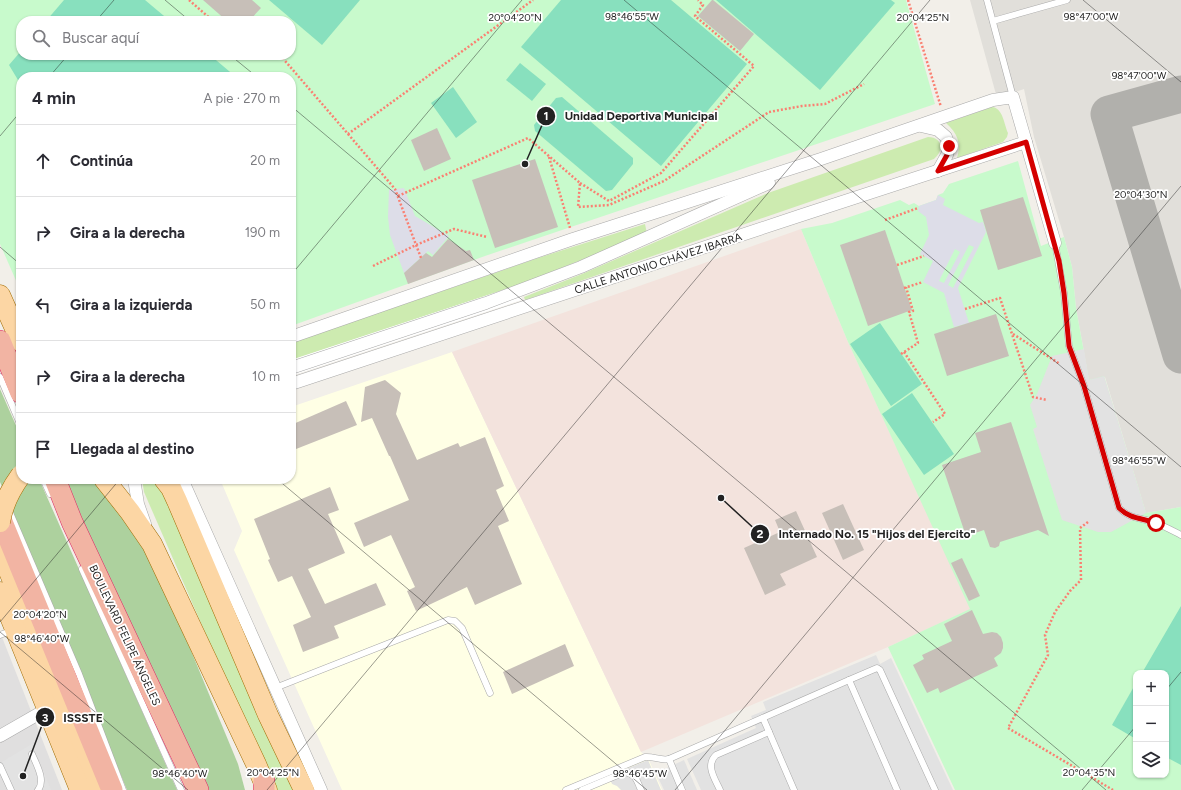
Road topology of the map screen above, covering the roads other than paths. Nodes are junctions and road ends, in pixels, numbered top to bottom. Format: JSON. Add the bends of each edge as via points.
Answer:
{"nodes":[{"id":1,"x":987,"y":0,"type":"edge"},
{"id":2,"x":1067,"y":0,"type":"edge"},
{"id":3,"x":993,"y":21,"type":"junction"},
{"id":4,"x":1013,"y":97,"type":"junction"},
{"id":5,"x":921,"y":126,"type":"junction"},
{"id":6,"x":1026,"y":142,"type":"junction"},
{"id":7,"x":821,"y":159,"type":"junction"},
{"id":8,"x":938,"y":171,"type":"junction"},
{"id":9,"x":1055,"y":243,"type":"joint"},
{"id":10,"x":0,"y":295,"type":"edge"},
{"id":11,"x":16,"y":331,"type":"edge"},
{"id":12,"x":296,"y":335,"type":"edge"},
{"id":13,"x":0,"y":342,"type":"edge"},
{"id":14,"x":296,"y":366,"type":"edge"},
{"id":15,"x":0,"y":377,"type":"edge"},
{"id":16,"x":16,"y":381,"type":"edge"},
{"id":17,"x":296,"y":382,"type":"edge"},
{"id":18,"x":16,"y":414,"type":"edge"},
{"id":19,"x":16,"y":483,"type":"edge"},
{"id":20,"x":46,"y":484,"type":"edge"},
{"id":21,"x":57,"y":484,"type":"edge"},
{"id":22,"x":108,"y":484,"type":"edge"},
{"id":23,"x":135,"y":484,"type":"edge"},
{"id":24,"x":168,"y":484,"type":"edge"},
{"id":25,"x":184,"y":484,"type":"edge"},
{"id":26,"x":3,"y":495,"type":"dead end"},
{"id":27,"x":52,"y":500,"type":"dead end"},
{"id":28,"x":0,"y":517,"type":"edge"},
{"id":29,"x":0,"y":522,"type":"edge"},
{"id":30,"x":1181,"y":535,"type":"edge"},
{"id":31,"x":152,"y":544,"type":"junction"},
{"id":32,"x":0,"y":547,"type":"edge"},
{"id":33,"x":80,"y":564,"type":"dead end"},
{"id":34,"x":0,"y":592,"type":"edge"},
{"id":35,"x":8,"y":633,"type":"edge"},
{"id":36,"x":849,"y":680,"type":"junction"},
{"id":37,"x":275,"y":688,"type":"junction"},
{"id":38,"x":490,"y":692,"type":"dead end"},
{"id":39,"x":47,"y":709,"type":"junction"},
{"id":40,"x":763,"y":718,"type":"junction"},
{"id":41,"x":769,"y":732,"type":"junction"},
{"id":42,"x":0,"y":736,"type":"edge"},
{"id":43,"x":32,"y":754,"type":"dead end"},
{"id":44,"x":669,"y":759,"type":"junction"},
{"id":45,"x":0,"y":766,"type":"edge"},
{"id":46,"x":265,"y":783,"type":"edge"},
{"id":47,"x":12,"y":790,"type":"edge"},
{"id":48,"x":38,"y":790,"type":"edge"},
{"id":49,"x":80,"y":790,"type":"edge"},
{"id":50,"x":97,"y":790,"type":"edge"},
{"id":51,"x":112,"y":790,"type":"edge"},
{"id":52,"x":123,"y":790,"type":"edge"},
{"id":53,"x":181,"y":790,"type":"edge"},
{"id":54,"x":198,"y":790,"type":"edge"},
{"id":55,"x":304,"y":790,"type":"edge"},
{"id":56,"x":321,"y":790,"type":"edge"},
{"id":57,"x":566,"y":790,"type":"edge"},
{"id":58,"x":582,"y":790,"type":"edge"},
{"id":59,"x":641,"y":790,"type":"edge"},
{"id":60,"x":682,"y":790,"type":"edge"},
{"id":61,"x":720,"y":790,"type":"edge"},
{"id":62,"x":794,"y":790,"type":"edge"},
{"id":63,"x":897,"y":790,"type":"edge"},
{"id":64,"x":935,"y":790,"type":"edge"}],
"edges":[{"from":1,"to":3,"type":"lane"},
{"from":2,"to":3,"type":"lane"},
{"from":3,"to":4,"type":"lane"},
{"from":4,"to":5,"type":"street","via":[[993,100]]},
{"from":4,"to":6,"type":"street"},
{"from":5,"to":7,"type":"street"},
{"from":5,"to":8,"type":"street","via":[[938,130],[946,137],[949,146],[947,155]]},
{"from":6,"to":8,"type":"street","name":"CALLE ANTONIO CHÁVEZ IBARRA"},
{"from":6,"to":9,"type":"street"},
{"from":7,"to":12,"type":"street","via":[[573,238]]},
{"from":7,"to":14,"type":"street","via":[[581,268],[486,303]]},
{"from":8,"to":17,"type":"street","name":"CALLE ANTONIO CHÁVEZ IBARRA"},
{"from":9,"to":30,"type":"lane","via":[[1064,293],[1069,346],[1084,386],[1119,508],[1132,518],[1142,518]]},
{"from":10,"to":11,"type":"main road"},
{"from":13,"to":16,"type":"highway"},
{"from":15,"to":18,"type":"lane"},
{"from":19,"to":29,"type":"main road","bridge":true,"via":[[7,496]]},
{"from":20,"to":27,"type":"lane"},
{"from":21,"to":54,"type":"highway","name":"BOULEVARD FELIPE ÁNGELES","via":[[72,522]]},
{"from":22,"to":31,"type":"main road"},
{"from":23,"to":31,"type":"street","via":[[138,504]]},
{"from":24,"to":55,"type":"main road","via":[[268,715]]},
{"from":25,"to":37,"type":"street"},
{"from":26,"to":52,"type":"lane","via":[[79,674]]},
{"from":28,"to":51,"type":"highway"},
{"from":31,"to":46,"type":"main road"},
{"from":32,"to":50,"type":"main road"},
{"from":33,"to":53,"type":"lane"},
{"from":34,"to":35,"type":"main road"},
{"from":35,"to":39,"type":"main road"},
{"from":36,"to":40,"type":"lane"},
{"from":36,"to":63,"type":"lane"},
{"from":36,"to":64,"type":"lane","via":[[877,668],[880,670]]},
{"from":37,"to":38,"type":"lane","via":[[448,620],[455,621],[462,628]]},
{"from":37,"to":56,"type":"street"},
{"from":39,"to":42,"type":"street"},
{"from":39,"to":49,"type":"main road"},
{"from":40,"to":41,"type":"lane"},
{"from":40,"to":44,"type":"lane"},
{"from":41,"to":61,"type":"lane","via":[[712,759],[711,769]]},
{"from":41,"to":62,"type":"lane"},
{"from":43,"to":48,"type":"lane","via":[[42,778]]},
{"from":44,"to":57,"type":"lane","via":[[645,757]]},
{"from":44,"to":60,"type":"lane"},
{"from":45,"to":47,"type":"lane"},
{"from":58,"to":59,"type":"lane","via":[[626,772],[636,777]]}]}
